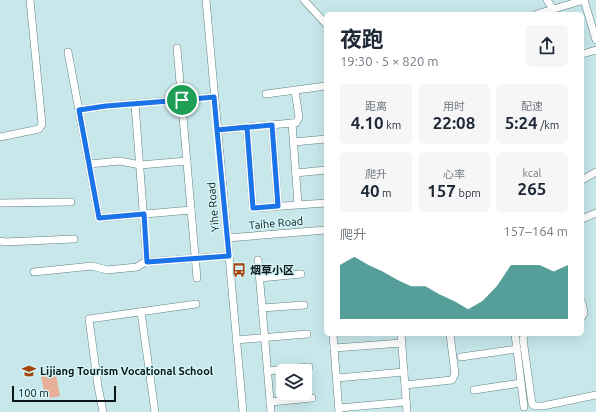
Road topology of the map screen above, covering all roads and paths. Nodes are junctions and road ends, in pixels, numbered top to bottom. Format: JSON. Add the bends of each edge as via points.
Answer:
{"nodes":[{"id":1,"x":30,"y":0,"type":"edge"},
{"id":2,"x":206,"y":0,"type":"edge"},
{"id":3,"x":304,"y":0,"type":"edge"},
{"id":4,"x":547,"y":0,"type":"edge"},
{"id":5,"x":584,"y":0,"type":"edge"},
{"id":6,"x":553,"y":9,"type":"junction"},
{"id":7,"x":543,"y":12,"type":"edge"},
{"id":8,"x":324,"y":22,"type":"edge"},
{"id":9,"x":596,"y":40,"type":"edge"},
{"id":10,"x":177,"y":48,"type":"dead end"},
{"id":11,"x":596,"y":50,"type":"edge"},
{"id":12,"x":68,"y":52,"type":"dead end"},
{"id":13,"x":584,"y":53,"type":"edge"},
{"id":14,"x":324,"y":86,"type":"edge"},
{"id":15,"x":295,"y":91,"type":"junction"},
{"id":16,"x":266,"y":94,"type":"dead end"},
{"id":17,"x":214,"y":97,"type":"junction"},
{"id":18,"x":182,"y":100,"type":"junction"},
{"id":19,"x":135,"y":104,"type":"junction"},
{"id":20,"x":79,"y":110,"type":"junction"},
{"id":21,"x":292,"y":123,"type":"junction"},
{"id":22,"x":272,"y":125,"type":"junction"},
{"id":23,"x":247,"y":127,"type":"junction"},
{"id":24,"x":217,"y":130,"type":"junction"},
{"id":25,"x":0,"y":137,"type":"edge"},
{"id":26,"x":324,"y":139,"type":"edge"},
{"id":27,"x":294,"y":142,"type":"junction"},
{"id":28,"x":187,"y":161,"type":"junction"},
{"id":29,"x":89,"y":164,"type":"junction"},
{"id":30,"x":140,"y":165,"type":"junction"},
{"id":31,"x":324,"y":170,"type":"edge"},
{"id":32,"x":596,"y":172,"type":"edge"},
{"id":33,"x":296,"y":173,"type":"junction"},
{"id":34,"x":584,"y":179,"type":"edge"},
{"id":35,"x":71,"y":202,"type":"dead end"},
{"id":36,"x":324,"y":202,"type":"edge"},
{"id":37,"x":0,"y":203,"type":"edge"},
{"id":38,"x":298,"y":204,"type":"junction"},
{"id":39,"x":278,"y":206,"type":"junction"},
{"id":40,"x":191,"y":210,"type":"junction"},
{"id":41,"x":596,"y":213,"type":"edge"},
{"id":42,"x":144,"y":214,"type":"junction"},
{"id":43,"x":584,"y":218,"type":"edge"},
{"id":44,"x":324,"y":230,"type":"edge"},
{"id":45,"x":227,"y":238,"type":"junction"},
{"id":46,"x":74,"y":239,"type":"dead end"},
{"id":47,"x":0,"y":241,"type":"edge"},
{"id":48,"x":229,"y":256,"type":"junction"},
{"id":49,"x":196,"y":258,"type":"junction"},
{"id":50,"x":258,"y":260,"type":"dead end"},
{"id":51,"x":147,"y":262,"type":"junction"},
{"id":52,"x":34,"y":272,"type":"dead end"},
{"id":53,"x":301,"y":274,"type":"dead end"},
{"id":54,"x":197,"y":278,"type":"dead end"},
{"id":55,"x":260,"y":278,"type":"junction"},
{"id":56,"x":196,"y":304,"type":"dead end"},
{"id":57,"x":304,"y":305,"type":"dead end"},
{"id":58,"x":262,"y":308,"type":"junction"},
{"id":59,"x":141,"y":312,"type":"junction"},
{"id":60,"x":307,"y":334,"type":"dead end"},
{"id":61,"x":333,"y":336,"type":"edge"},
{"id":62,"x":401,"y":336,"type":"edge"},
{"id":63,"x":450,"y":336,"type":"edge"},
{"id":64,"x":515,"y":336,"type":"edge"},
{"id":65,"x":524,"y":336,"type":"edge"},
{"id":66,"x":265,"y":338,"type":"junction"},
{"id":67,"x":236,"y":340,"type":"junction"},
{"id":68,"x":402,"y":343,"type":"junction"},
{"id":69,"x":334,"y":348,"type":"junction"},
{"id":70,"x":517,"y":349,"type":"junction"},
{"id":71,"x":460,"y":357,"type":"dead end"},
{"id":72,"x":276,"y":370,"type":"edge"},
{"id":73,"x":268,"y":371,"type":"junction"},
{"id":74,"x":404,"y":372,"type":"junction"},
{"id":75,"x":337,"y":378,"type":"junction"},
{"id":76,"x":521,"y":383,"type":"junction"},
{"id":77,"x":405,"y":385,"type":"junction"},
{"id":78,"x":474,"y":390,"type":"dead end"},
{"id":79,"x":596,"y":395,"type":"edge"},
{"id":80,"x":291,"y":400,"type":"edge"},
{"id":81,"x":270,"y":402,"type":"junction"},
{"id":82,"x":406,"y":402,"type":"junction"},
{"id":83,"x":524,"y":407,"type":"dead end"},
{"id":84,"x":339,"y":410,"type":"edge"},
{"id":85,"x":103,"y":412,"type":"edge"},
{"id":86,"x":155,"y":412,"type":"edge"},
{"id":87,"x":243,"y":412,"type":"edge"},
{"id":88,"x":271,"y":412,"type":"edge"},
{"id":89,"x":407,"y":412,"type":"edge"}],
"edges":[{"from":1,"to":25,"type":"street","via":[[42,124],[39,130]]},
{"from":2,"to":17,"type":"street","name":"Yihe Road"},
{"from":3,"to":8,"type":"street"},
{"from":4,"to":6,"type":"street"},
{"from":5,"to":6,"type":"street"},
{"from":5,"to":9,"type":"street"},
{"from":6,"to":7,"type":"street"},
{"from":10,"to":18,"type":"street"},
{"from":11,"to":13,"type":"street"},
{"from":12,"to":20,"type":"street"},
{"from":14,"to":15,"type":"street"},
{"from":15,"to":16,"type":"street"},
{"from":15,"to":21,"type":"street","via":[[299,117],[296,123]]},
{"from":17,"to":18,"type":"street"},
{"from":17,"to":24,"type":"street","name":"Yihe Road"},
{"from":18,"to":19,"type":"street"},
{"from":18,"to":28,"type":"street"},
{"from":19,"to":20,"type":"street"},
{"from":19,"to":30,"type":"street"},
{"from":20,"to":29,"type":"street"},
{"from":21,"to":22,"type":"street"},
{"from":21,"to":27,"type":"street"},
{"from":22,"to":23,"type":"street"},
{"from":22,"to":39,"type":"street"},
{"from":23,"to":24,"type":"street"},
{"from":23,"to":39,"type":"street","via":[[253,208]]},
{"from":24,"to":45,"type":"street","name":"Yihe Road"},
{"from":26,"to":27,"type":"street"},
{"from":27,"to":33,"type":"street"},
{"from":28,"to":30,"type":"street"},
{"from":28,"to":40,"type":"street"},
{"from":29,"to":30,"type":"street","via":[[120,162]]},
{"from":29,"to":42,"type":"street","via":[[99,218]]},
{"from":30,"to":42,"type":"street"},
{"from":31,"to":33,"type":"street"},
{"from":32,"to":34,"type":"street"},
{"from":33,"to":38,"type":"street"},
{"from":35,"to":37,"type":"street"},
{"from":36,"to":38,"type":"street"},
{"from":38,"to":39,"type":"street"},
{"from":40,"to":42,"type":"street"},
{"from":40,"to":49,"type":"street"},
{"from":41,"to":43,"type":"street"},
{"from":42,"to":51,"type":"street"},
{"from":44,"to":45,"type":"street","name":"Taihe Road"},
{"from":45,"to":48,"type":"street","name":"Yihe Road"},
{"from":46,"to":47,"type":"street"},
{"from":48,"to":49,"type":"street"},
{"from":48,"to":67,"type":"street","name":"Yihe Road"},
{"from":49,"to":51,"type":"street"},
{"from":49,"to":54,"type":"street"},
{"from":50,"to":55,"type":"street"},
{"from":51,"to":52,"type":"street","via":[[137,267],[107,270],[92,266]]},
{"from":53,"to":55,"type":"street"},
{"from":55,"to":58,"type":"street"},
{"from":56,"to":59,"type":"street"},
{"from":57,"to":58,"type":"street"},
{"from":58,"to":66,"type":"street"},
{"from":59,"to":85,"type":"street","via":[[89,319]]},
{"from":59,"to":86,"type":"street"},
{"from":60,"to":66,"type":"street"},
{"from":61,"to":69,"type":"street"},
{"from":62,"to":68,"type":"street"},
{"from":63,"to":77,"type":"street","via":[[455,374],[452,380]]},
{"from":64,"to":70,"type":"street"},
{"from":65,"to":79,"type":"street","via":[[532,404],[543,406]]},
{"from":66,"to":67,"type":"street"},
{"from":66,"to":73,"type":"street"},
{"from":67,"to":87,"type":"street","name":"Yihe Road"},
{"from":68,"to":69,"type":"street"},
{"from":68,"to":74,"type":"street"},
{"from":69,"to":75,"type":"street"},
{"from":70,"to":71,"type":"street"},
{"from":70,"to":76,"type":"street"},
{"from":72,"to":73,"type":"street"},
{"from":73,"to":81,"type":"street"},
{"from":74,"to":75,"type":"street"},
{"from":74,"to":77,"type":"street"},
{"from":75,"to":84,"type":"street"},
{"from":76,"to":78,"type":"street"},
{"from":76,"to":83,"type":"street"},
{"from":77,"to":82,"type":"street"},
{"from":80,"to":81,"type":"street"},
{"from":81,"to":88,"type":"street"},
{"from":82,"to":84,"type":"street"},
{"from":82,"to":89,"type":"street"}]}
